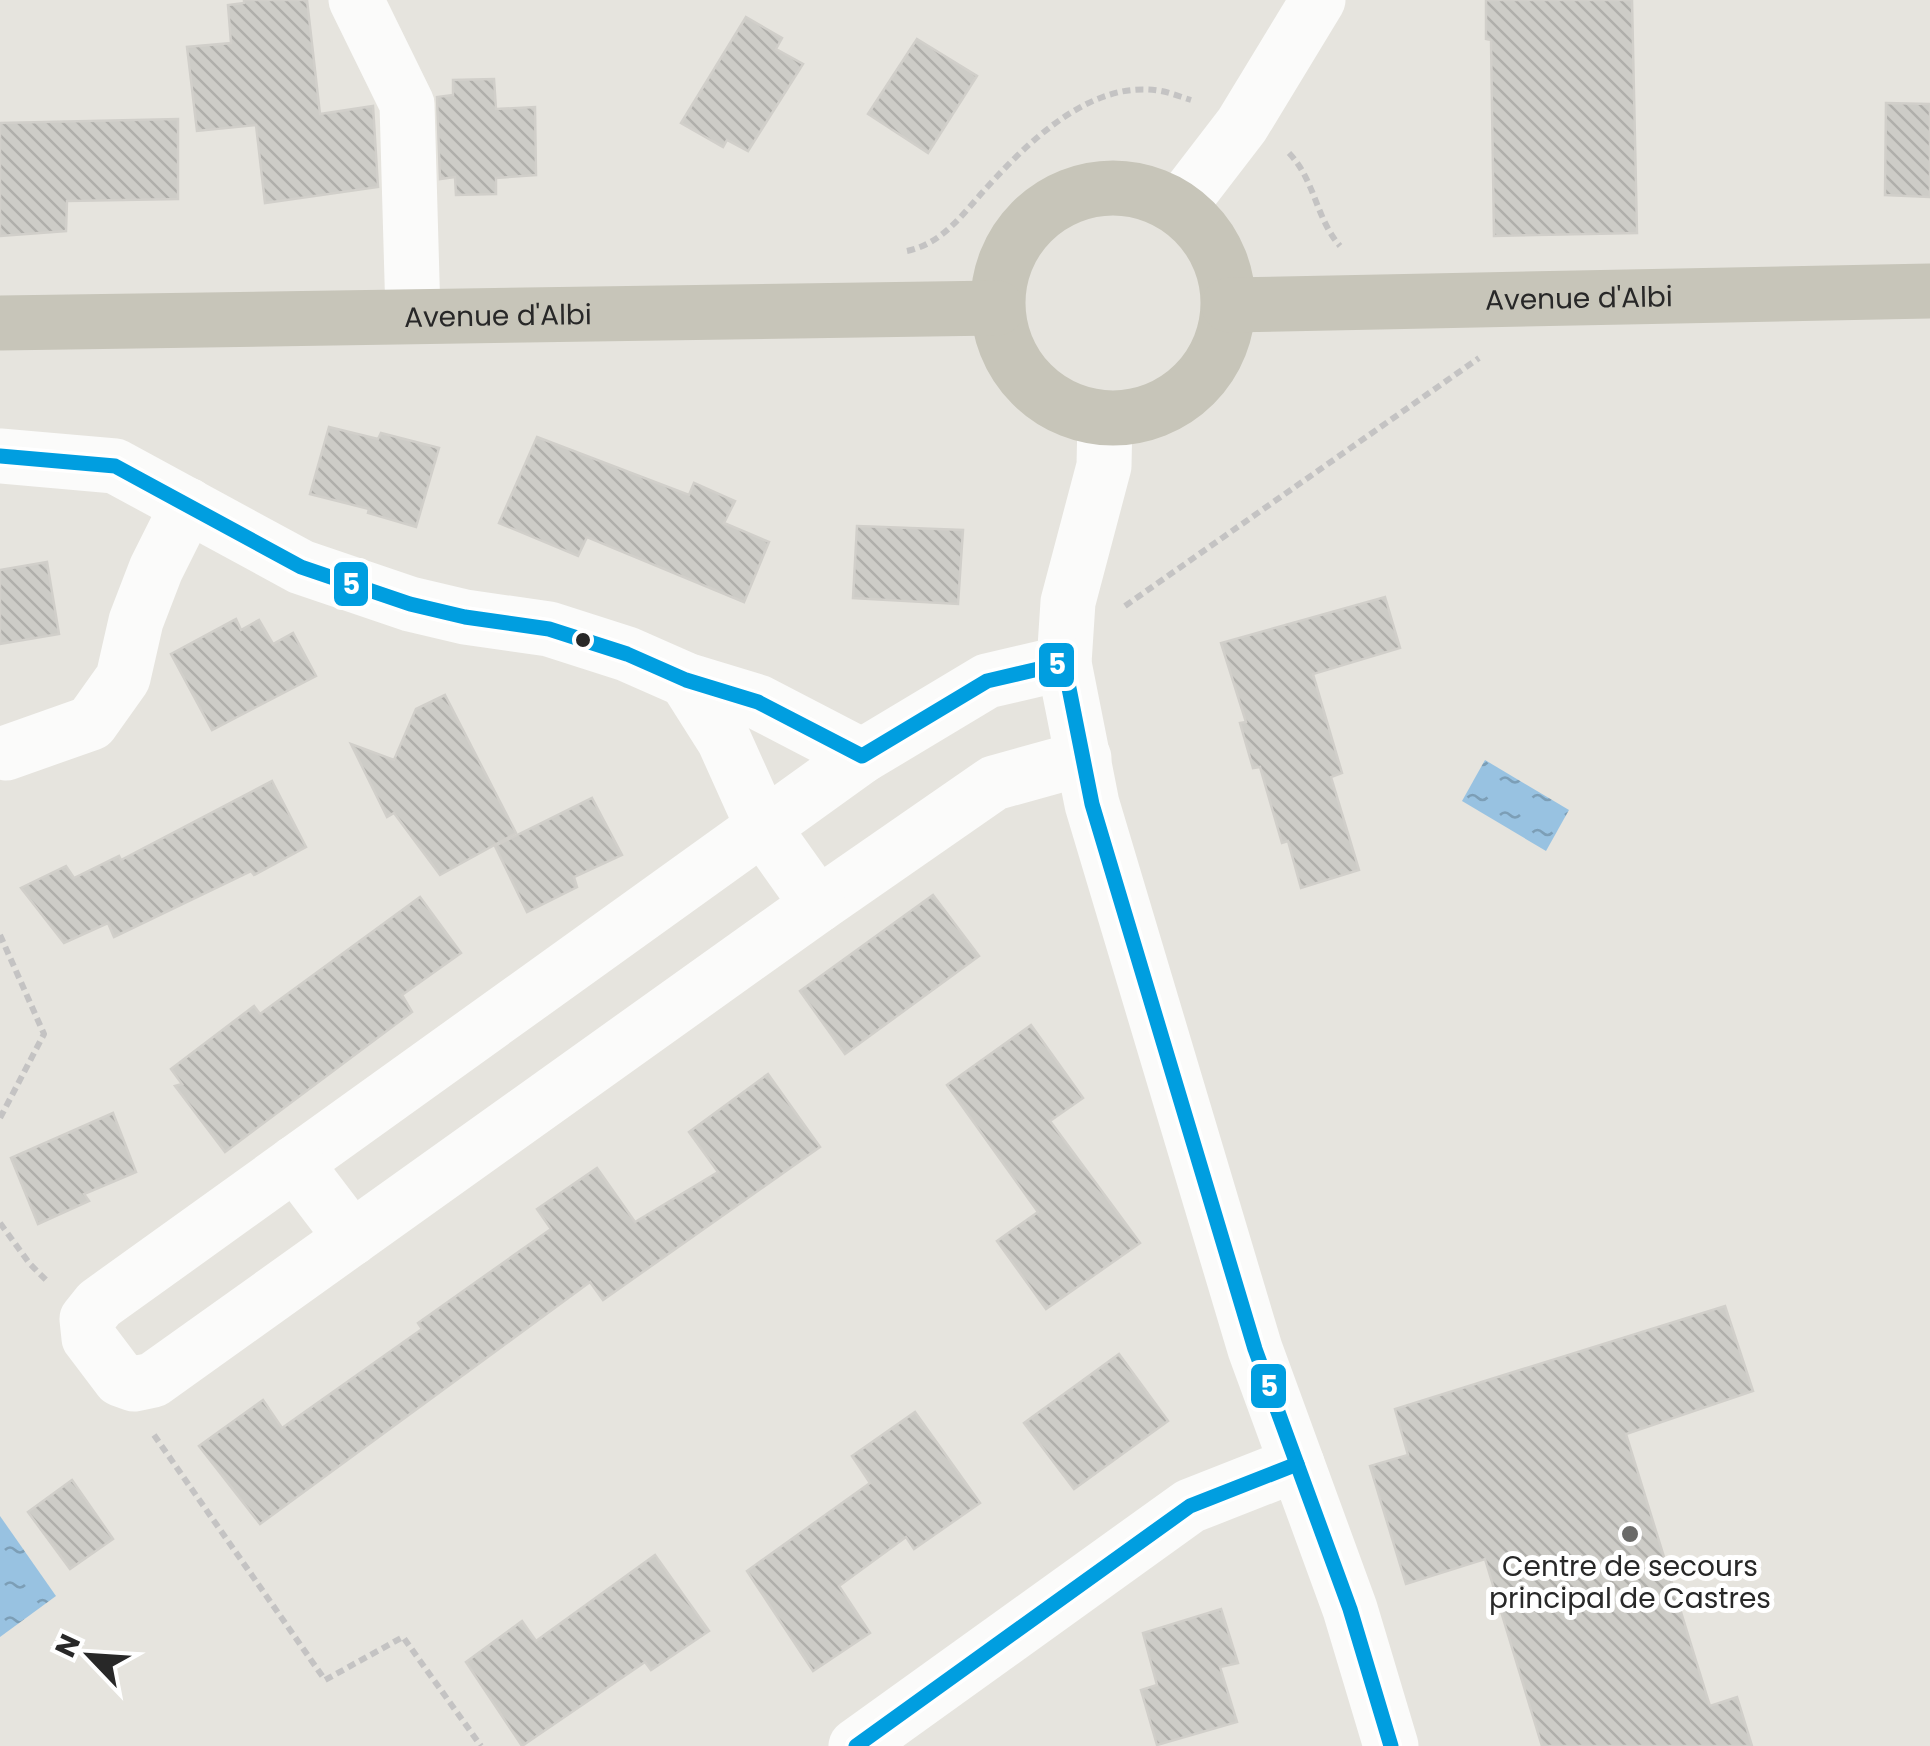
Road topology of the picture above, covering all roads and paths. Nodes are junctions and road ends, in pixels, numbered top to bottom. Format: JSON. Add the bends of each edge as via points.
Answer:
{"nodes":[{"id":1,"x":356,"y":0,"type":"edge"},
{"id":2,"x":1318,"y":0,"type":"edge"},
{"id":3,"x":1204,"y":106,"type":"dead end"},
{"id":4,"x":1278,"y":144,"type":"dead end"},
{"id":5,"x":1179,"y":207,"type":"junction"},
{"id":6,"x":1352,"y":251,"type":"dead end"},
{"id":7,"x":892,"y":254,"type":"dead end"},
{"id":8,"x":1930,"y":291,"type":"edge"},
{"id":9,"x":1229,"y":304,"type":"junction"},
{"id":10,"x":997,"y":308,"type":"junction"},
{"id":11,"x":413,"y":315,"type":"junction"},
{"id":12,"x":0,"y":323,"type":"edge"},
{"id":13,"x":1488,"y":352,"type":"dead end"},
{"id":14,"x":1105,"y":420,"type":"junction"},
{"id":15,"x":0,"y":456,"type":"edge"},
{"id":16,"x":188,"y":504,"type":"junction"},
{"id":17,"x":1125,"y":607,"type":"dead end"},
{"id":18,"x":1064,"y":663,"type":"junction"},
{"id":19,"x":686,"y":680,"type":"junction"},
{"id":20,"x":6,"y":753,"type":"dead end"},
{"id":21,"x":862,"y":756,"type":"junction"},
{"id":22,"x":1084,"y":758,"type":"junction"},
{"id":23,"x":764,"y":829,"type":"junction"},
{"id":24,"x":818,"y":904,"type":"junction"},
{"id":25,"x":0,"y":935,"type":"edge"},
{"id":26,"x":0,"y":1118,"type":"edge"},
{"id":27,"x":295,"y":1163,"type":"junction"},
{"id":28,"x":0,"y":1223,"type":"edge"},
{"id":29,"x":352,"y":1238,"type":"junction"},
{"id":30,"x":87,"y":1319,"type":"junction"},
{"id":31,"x":134,"y":1384,"type":"junction"},
{"id":32,"x":1297,"y":1464,"type":"junction"},
{"id":33,"x":480,"y":1746,"type":"edge"},
{"id":34,"x":856,"y":1746,"type":"edge"},
{"id":35,"x":1392,"y":1746,"type":"edge"}],
"edges":[{"from":1,"to":11,"type":"street","via":[[407,104]]},
{"from":2,"to":5,"type":"street","via":[[1242,125]]},
{"from":3,"to":7,"type":"path","via":[[1158,90],[1078,107],[1042,132],[952,226],[918,248]]},
{"from":4,"to":6,"type":"path","via":[[1301,166],[1330,233]]},
{"from":5,"to":9,"type":"main road","via":[[1218,252]]},
{"from":5,"to":10,"type":"main road","via":[[1146,191],[1110,187],[1058,202],[1018,238],[1002,271]]},
{"from":8,"to":9,"type":"main road","name":"Avenue d'Albi"},
{"from":9,"to":14,"type":"main road","via":[[1221,346],[1204,376],[1147,414]]},
{"from":10,"to":11,"type":"main road","name":"Avenue d'Albi"},
{"from":10,"to":14,"type":"main road","via":[[1004,342],[1021,373],[1046,398]]},
{"from":11,"to":12,"type":"main road","name":"Avenue d'Albi"},
{"from":13,"to":17,"type":"path"},
{"from":14,"to":18,"type":"street","via":[[1104,466],[1068,602]]},
{"from":15,"to":16,"type":"street","via":[[115,466]]},
{"from":16,"to":19,"type":"street","via":[[300,567],[355,588],[465,617],[548,629]]},
{"from":16,"to":20,"type":"street","via":[[136,621],[124,678],[91,723]]},
{"from":18,"to":21,"type":"street","via":[[987,681]]},
{"from":18,"to":22,"type":"street"},
{"from":19,"to":21,"type":"street","via":[[758,702]]},
{"from":19,"to":23,"type":"street","via":[[724,740]]},
{"from":21,"to":23,"type":"street"},
{"from":22,"to":24,"type":"street","via":[[994,783]]},
{"from":22,"to":32,"type":"street","via":[[1092,804],[1255,1349]]},
{"from":23,"to":24,"type":"street"},
{"from":23,"to":27,"type":"street"},
{"from":24,"to":29,"type":"street"},
{"from":25,"to":26,"type":"path","via":[[44,1034]]},
{"from":27,"to":29,"type":"street"},
{"from":27,"to":30,"type":"street"},
{"from":28,"to":30,"type":"path","via":[[30,1264]]},
{"from":29,"to":31,"type":"street","via":[[153,1380]]},
{"from":30,"to":31,"type":"street","via":[[88,1338],[120,1378]]},
{"from":31,"to":33,"type":"path","via":[[142,1418],[325,1680],[403,1638]]},
{"from":32,"to":34,"type":"street","via":[[1190,1506]]},
{"from":32,"to":35,"type":"street"}]}
